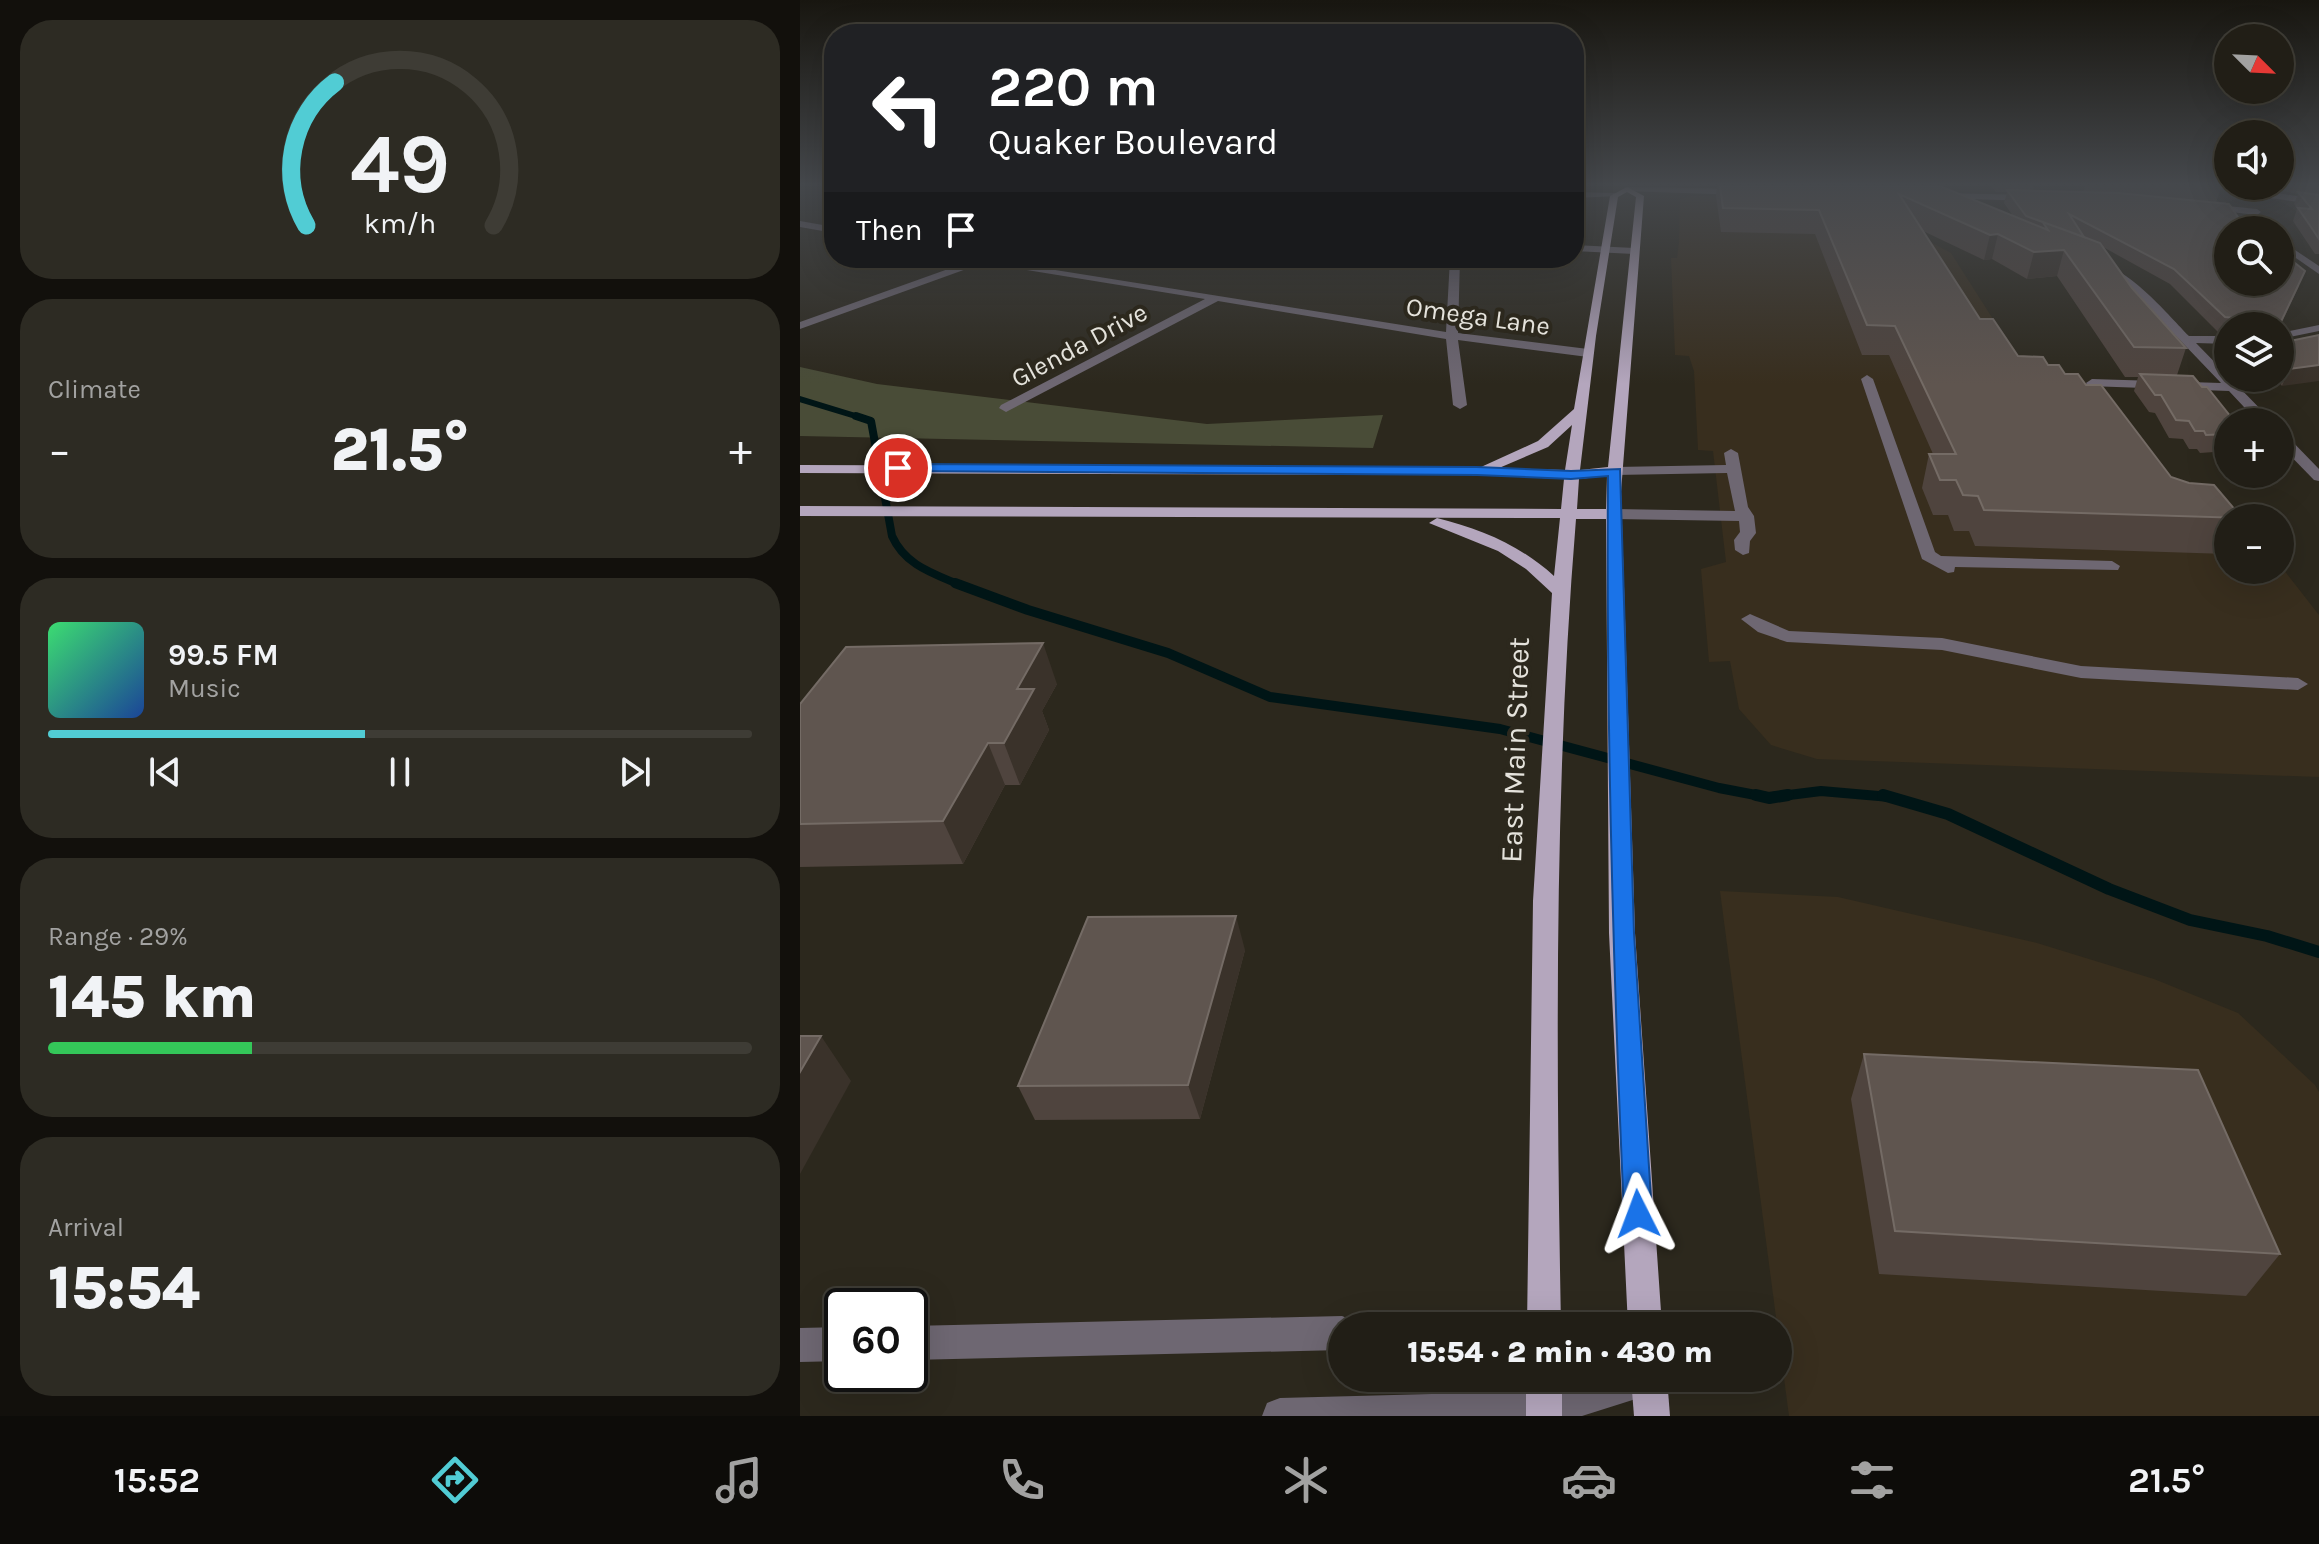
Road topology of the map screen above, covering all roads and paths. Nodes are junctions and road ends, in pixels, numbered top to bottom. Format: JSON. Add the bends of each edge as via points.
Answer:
{"nodes":[{"id":1,"x":1604,"y":251,"type":"edge"},
{"id":2,"x":1634,"y":251,"type":"edge"},
{"id":3,"x":2294,"y":252,"type":"edge"},
{"id":4,"x":2090,"y":261,"type":"edge"},
{"id":5,"x":2316,"y":266,"type":"edge"},
{"id":6,"x":961,"y":268,"type":"edge"},
{"id":7,"x":1039,"y":268,"type":"edge"},
{"id":8,"x":1455,"y":268,"type":"edge"},
{"id":9,"x":1216,"y":298,"type":"junction"},
{"id":10,"x":800,"y":326,"type":"edge"},
{"id":11,"x":2319,"y":328,"type":"edge"},
{"id":12,"x":2294,"y":333,"type":"edge"},
{"id":13,"x":1452,"y":336,"type":"junction"},
{"id":14,"x":2188,"y":339,"type":"junction"},
{"id":15,"x":2214,"y":340,"type":"edge"},
{"id":16,"x":1588,"y":353,"type":"junction"},
{"id":17,"x":2214,"y":367,"type":"edge"},
{"id":18,"x":1867,"y":379,"type":"dead end"},
{"id":19,"x":2092,"y":383,"type":"edge"},
{"id":20,"x":2214,"y":386,"type":"edge"},
{"id":21,"x":2237,"y":392,"type":"edge"},
{"id":22,"x":1460,"y":405,"type":"dead end"},
{"id":23,"x":1006,"y":408,"type":"dead end"},
{"id":24,"x":2252,"y":408,"type":"edge"},
{"id":25,"x":1578,"y":412,"type":"junction"},
{"id":26,"x":2294,"y":449,"type":"edge"},
{"id":27,"x":1731,"y":453,"type":"dead end"},
{"id":28,"x":2314,"y":466,"type":"edge"},
{"id":29,"x":800,"y":469,"type":"edge"},
{"id":30,"x":1477,"y":471,"type":"junction"},
{"id":31,"x":1615,"y":471,"type":"junction"},
{"id":32,"x":1571,"y":475,"type":"junction"},
{"id":33,"x":1734,"y":476,"type":"junction"},
{"id":34,"x":2319,"y":477,"type":"edge"},
{"id":35,"x":800,"y":511,"type":"edge"},
{"id":36,"x":1402,"y":514,"type":"junction"},
{"id":37,"x":1566,"y":514,"type":"junction"},
{"id":38,"x":1614,"y":514,"type":"junction"},
{"id":39,"x":1746,"y":516,"type":"junction"},
{"id":40,"x":1689,"y":518,"type":"junction"},
{"id":41,"x":2112,"y":566,"type":"dead end"},
{"id":42,"x":1560,"y":591,"type":"junction"},
{"id":43,"x":1750,"y":619,"type":"dead end"},
{"id":44,"x":2298,"y":684,"type":"dead end"},
{"id":45,"x":1544,"y":1312,"type":"edge"},
{"id":46,"x":1644,"y":1312,"type":"edge"},
{"id":47,"x":1328,"y":1333,"type":"edge"},
{"id":48,"x":928,"y":1343,"type":"edge"},
{"id":49,"x":824,"y":1344,"type":"edge"},
{"id":50,"x":800,"y":1345,"type":"edge"},
{"id":51,"x":1585,"y":1392,"type":"edge"},
{"id":52,"x":1650,"y":1392,"type":"edge"},
{"id":53,"x":1544,"y":1401,"type":"edge"},
{"id":54,"x":1280,"y":1416,"type":"edge"},
{"id":55,"x":1652,"y":1416,"type":"edge"}],
"edges":[{"from":1,"to":16,"type":"main road","name":"East Main Street"},
{"from":2,"to":31,"type":"main road"},
{"from":3,"to":5,"type":"street"},
{"from":4,"to":14,"type":"street","via":[[2137,289]]},
{"from":6,"to":10,"type":"street"},
{"from":7,"to":9,"type":"street","name":"Omega Lane"},
{"from":8,"to":13,"type":"street"},
{"from":9,"to":13,"type":"street","name":"Omega Lane"},
{"from":9,"to":23,"type":"street","name":"Glenda Drive"},
{"from":11,"to":12,"type":"street"},
{"from":13,"to":16,"type":"street","name":"Omega Lane"},
{"from":13,"to":22,"type":"street"},
{"from":14,"to":15,"type":"street"},
{"from":14,"to":17,"type":"street"},
{"from":16,"to":25,"type":"main road","name":"East Main Street"},
{"from":18,"to":41,"type":"street","via":[[1928,555],[1942,564]]},
{"from":19,"to":20,"type":"street"},
{"from":21,"to":24,"type":"street"},
{"from":25,"to":30,"type":"main road","via":[[1543,444]]},
{"from":25,"to":32,"type":"main road","name":"East Main Street"},
{"from":26,"to":28,"type":"street"},
{"from":27,"to":33,"type":"street"},
{"from":28,"to":34,"type":"street"},
{"from":29,"to":30,"type":"main road"},
{"from":30,"to":32,"type":"main road"},
{"from":31,"to":32,"type":"main road"},
{"from":31,"to":33,"type":"street"},
{"from":31,"to":38,"type":"main road"},
{"from":32,"to":37,"type":"main road","name":"East Main Street"},
{"from":33,"to":39,"type":"street"},
{"from":35,"to":36,"type":"main road"},
{"from":36,"to":37,"type":"main road"},
{"from":36,"to":42,"type":"main road","via":[[1488,537],[1519,555]]},
{"from":37,"to":38,"type":"main road"},
{"from":37,"to":42,"type":"main road","name":"East Main Street"},
{"from":38,"to":40,"type":"street"},
{"from":38,"to":46,"type":"main road","via":[[1622,933]]},
{"from":39,"to":40,"type":"street"},
{"from":39,"to":40,"type":"street","via":[[1748,533],[1733,539]]},
{"from":42,"to":45,"type":"main road","name":"East Main Street","via":[[1544,1049]]},
{"from":43,"to":44,"type":"street","via":[[1787,636],[1942,644],[2069,671]]},
{"from":47,"to":48,"type":"street"},
{"from":49,"to":50,"type":"street"},
{"from":51,"to":53,"type":"street"},
{"from":52,"to":55,"type":"main road"},
{"from":53,"to":54,"type":"street"}]}
